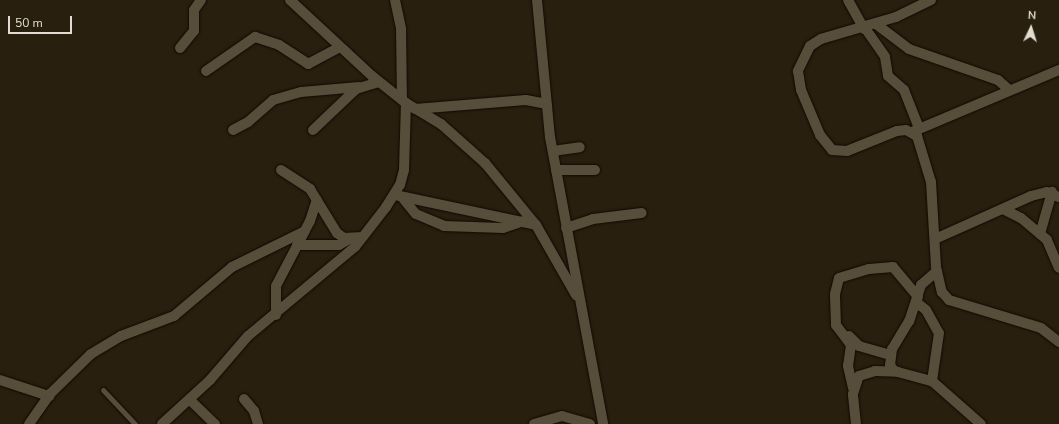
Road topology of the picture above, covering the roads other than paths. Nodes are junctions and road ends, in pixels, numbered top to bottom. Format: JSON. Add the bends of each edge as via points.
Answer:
{"nodes":[{"id":1,"x":202,"y":0,"type":"edge"},
{"id":2,"x":290,"y":0,"type":"edge"},
{"id":3,"x":395,"y":0,"type":"edge"},
{"id":4,"x":537,"y":0,"type":"edge"},
{"id":5,"x":848,"y":0,"type":"edge"},
{"id":6,"x":930,"y":0,"type":"edge"},
{"id":7,"x":876,"y":24,"type":"junction"},
{"id":8,"x":864,"y":28,"type":"junction"},
{"id":9,"x":340,"y":47,"type":"junction"},
{"id":10,"x":180,"y":48,"type":"dead end"},
{"id":11,"x":1059,"y":70,"type":"edge"},
{"id":12,"x":206,"y":71,"type":"dead end"},
{"id":13,"x":379,"y":82,"type":"junction"},
{"id":14,"x":359,"y":87,"type":"junction"},
{"id":15,"x":1009,"y":90,"type":"junction"},
{"id":16,"x":407,"y":104,"type":"junction"},
{"id":17,"x":547,"y":104,"type":"junction"},
{"id":18,"x":233,"y":130,"type":"dead end"},
{"id":19,"x":313,"y":130,"type":"dead end"},
{"id":20,"x":916,"y":130,"type":"junction"},
{"id":21,"x":580,"y":147,"type":"dead end"},
{"id":22,"x":553,"y":151,"type":"junction"},
{"id":23,"x":281,"y":170,"type":"dead end"},
{"id":24,"x":556,"y":170,"type":"junction"},
{"id":25,"x":595,"y":170,"type":"dead end"},
{"id":26,"x":1056,"y":194,"type":"edge"},
{"id":27,"x":398,"y":196,"type":"junction"},
{"id":28,"x":317,"y":200,"type":"junction"},
{"id":29,"x":1003,"y":209,"type":"junction"},
{"id":30,"x":642,"y":213,"type":"dead end"},
{"id":31,"x":522,"y":221,"type":"junction"},
{"id":32,"x":536,"y":225,"type":"junction"},
{"id":33,"x":566,"y":228,"type":"junction"},
{"id":34,"x":305,"y":231,"type":"junction"},
{"id":35,"x":1040,"y":234,"type":"junction"},
{"id":36,"x":362,"y":236,"type":"junction"},
{"id":37,"x":351,"y":238,"type":"junction"},
{"id":38,"x":935,"y":239,"type":"junction"},
{"id":39,"x":298,"y":245,"type":"junction"},
{"id":40,"x":1059,"y":268,"type":"edge"},
{"id":41,"x":937,"y":271,"type":"junction"},
{"id":42,"x":578,"y":297,"type":"junction"},
{"id":43,"x":917,"y":299,"type":"junction"},
{"id":44,"x":276,"y":315,"type":"junction"},
{"id":45,"x":840,"y":332,"type":"junction"},
{"id":46,"x":1059,"y":342,"type":"edge"},
{"id":47,"x":890,"y":355,"type":"junction"},
{"id":48,"x":898,"y":372,"type":"junction"},
{"id":49,"x":0,"y":380,"type":"edge"},
{"id":50,"x":932,"y":381,"type":"junction"},
{"id":51,"x":853,"y":388,"type":"junction"},
{"id":52,"x":103,"y":390,"type":"dead end"},
{"id":53,"x":49,"y":396,"type":"junction"},
{"id":54,"x":244,"y":399,"type":"dead end"},
{"id":55,"x":190,"y":400,"type":"junction"},
{"id":56,"x":29,"y":424,"type":"edge"},
{"id":57,"x":135,"y":424,"type":"edge"},
{"id":58,"x":162,"y":424,"type":"edge"},
{"id":59,"x":215,"y":424,"type":"edge"},
{"id":60,"x":258,"y":424,"type":"edge"},
{"id":61,"x":534,"y":424,"type":"edge"},
{"id":62,"x":590,"y":424,"type":"edge"},
{"id":63,"x":602,"y":424,"type":"edge"},
{"id":64,"x":856,"y":424,"type":"edge"},
{"id":65,"x":981,"y":424,"type":"edge"}],
"edges":[{"from":1,"to":10,"type":"street","via":[[194,10],[194,31]]},
{"from":2,"to":9,"type":"street"},
{"from":3,"to":16,"type":"street","via":[[401,29]]},
{"from":4,"to":17,"type":"street"},
{"from":5,"to":8,"type":"street"},
{"from":6,"to":7,"type":"street"},
{"from":7,"to":8,"type":"street"},
{"from":7,"to":15,"type":"street","via":[[909,49],[998,80]]},
{"from":8,"to":20,"type":"street","via":[[885,57],[888,76],[904,90]]},
{"from":8,"to":20,"type":"street","via":[[821,39],[804,52],[798,71],[800,90],[820,135],[832,150],[847,151],[897,131]]},
{"from":9,"to":12,"type":"street","via":[[308,64],[279,45],[255,37]]},
{"from":9,"to":13,"type":"street"},
{"from":11,"to":15,"type":"street"},
{"from":13,"to":14,"type":"street"},
{"from":13,"to":16,"type":"street"},
{"from":14,"to":18,"type":"street","via":[[300,92],[273,100],[248,122]]},
{"from":14,"to":19,"type":"street"},
{"from":15,"to":20,"type":"street"},
{"from":16,"to":17,"type":"street","via":[[526,100]]},
{"from":16,"to":27,"type":"street","via":[[406,155]]},
{"from":16,"to":32,"type":"street","via":[[461,139]]},
{"from":17,"to":22,"type":"street"},
{"from":20,"to":38,"type":"street","via":[[931,182]]},
{"from":21,"to":22,"type":"street"},
{"from":22,"to":24,"type":"street"},
{"from":23,"to":28,"type":"street","via":[[310,190]]},
{"from":24,"to":25,"type":"street"},
{"from":24,"to":33,"type":"street"},
{"from":26,"to":29,"type":"street"},
{"from":26,"to":35,"type":"street"},
{"from":27,"to":31,"type":"street"},
{"from":27,"to":31,"type":"street","via":[[416,214],[444,226],[503,228]]},
{"from":27,"to":36,"type":"street"},
{"from":28,"to":34,"type":"street"},
{"from":28,"to":37,"type":"street","via":[[337,233]]},
{"from":29,"to":35,"type":"street"},
{"from":29,"to":38,"type":"street"},
{"from":30,"to":33,"type":"street","via":[[593,219]]},
{"from":31,"to":32,"type":"street"},
{"from":32,"to":42,"type":"street"},
{"from":33,"to":42,"type":"street"},
{"from":34,"to":39,"type":"street"},
{"from":34,"to":53,"type":"street","via":[[237,264],[174,316],[121,336],[91,354]]},
{"from":35,"to":40,"type":"street","via":[[1047,240]]},
{"from":36,"to":37,"type":"street"},
{"from":36,"to":44,"type":"street","via":[[345,256]]},
{"from":37,"to":39,"type":"street","via":[[339,245]]},
{"from":38,"to":41,"type":"street"},
{"from":39,"to":44,"type":"street","via":[[276,286]]},
{"from":41,"to":43,"type":"street","via":[[921,285]]},
{"from":41,"to":46,"type":"street","via":[[942,292],[949,300],[1015,318],[1041,328]]},
{"from":42,"to":63,"type":"street"},
{"from":43,"to":45,"type":"street","via":[[893,267],[842,276],[835,294]]},
{"from":43,"to":47,"type":"street"},
{"from":43,"to":50,"type":"street","via":[[939,333]]},
{"from":44,"to":55,"type":"street","via":[[248,336]]},
{"from":45,"to":47,"type":"street","via":[[859,346]]},
{"from":45,"to":51,"type":"street","via":[[850,345],[848,366]]},
{"from":47,"to":48,"type":"street","via":[[890,365]]},
{"from":48,"to":50,"type":"street"},
{"from":48,"to":51,"type":"street","via":[[865,373],[859,376]]},
{"from":49,"to":53,"type":"street"},
{"from":50,"to":65,"type":"street"},
{"from":51,"to":64,"type":"street"},
{"from":52,"to":57,"type":"lane"},
{"from":53,"to":56,"type":"street"},
{"from":54,"to":60,"type":"street","via":[[254,410]]},
{"from":55,"to":58,"type":"street"},
{"from":55,"to":59,"type":"street"},
{"from":61,"to":62,"type":"street","via":[[544,418],[562,416]]}]}
